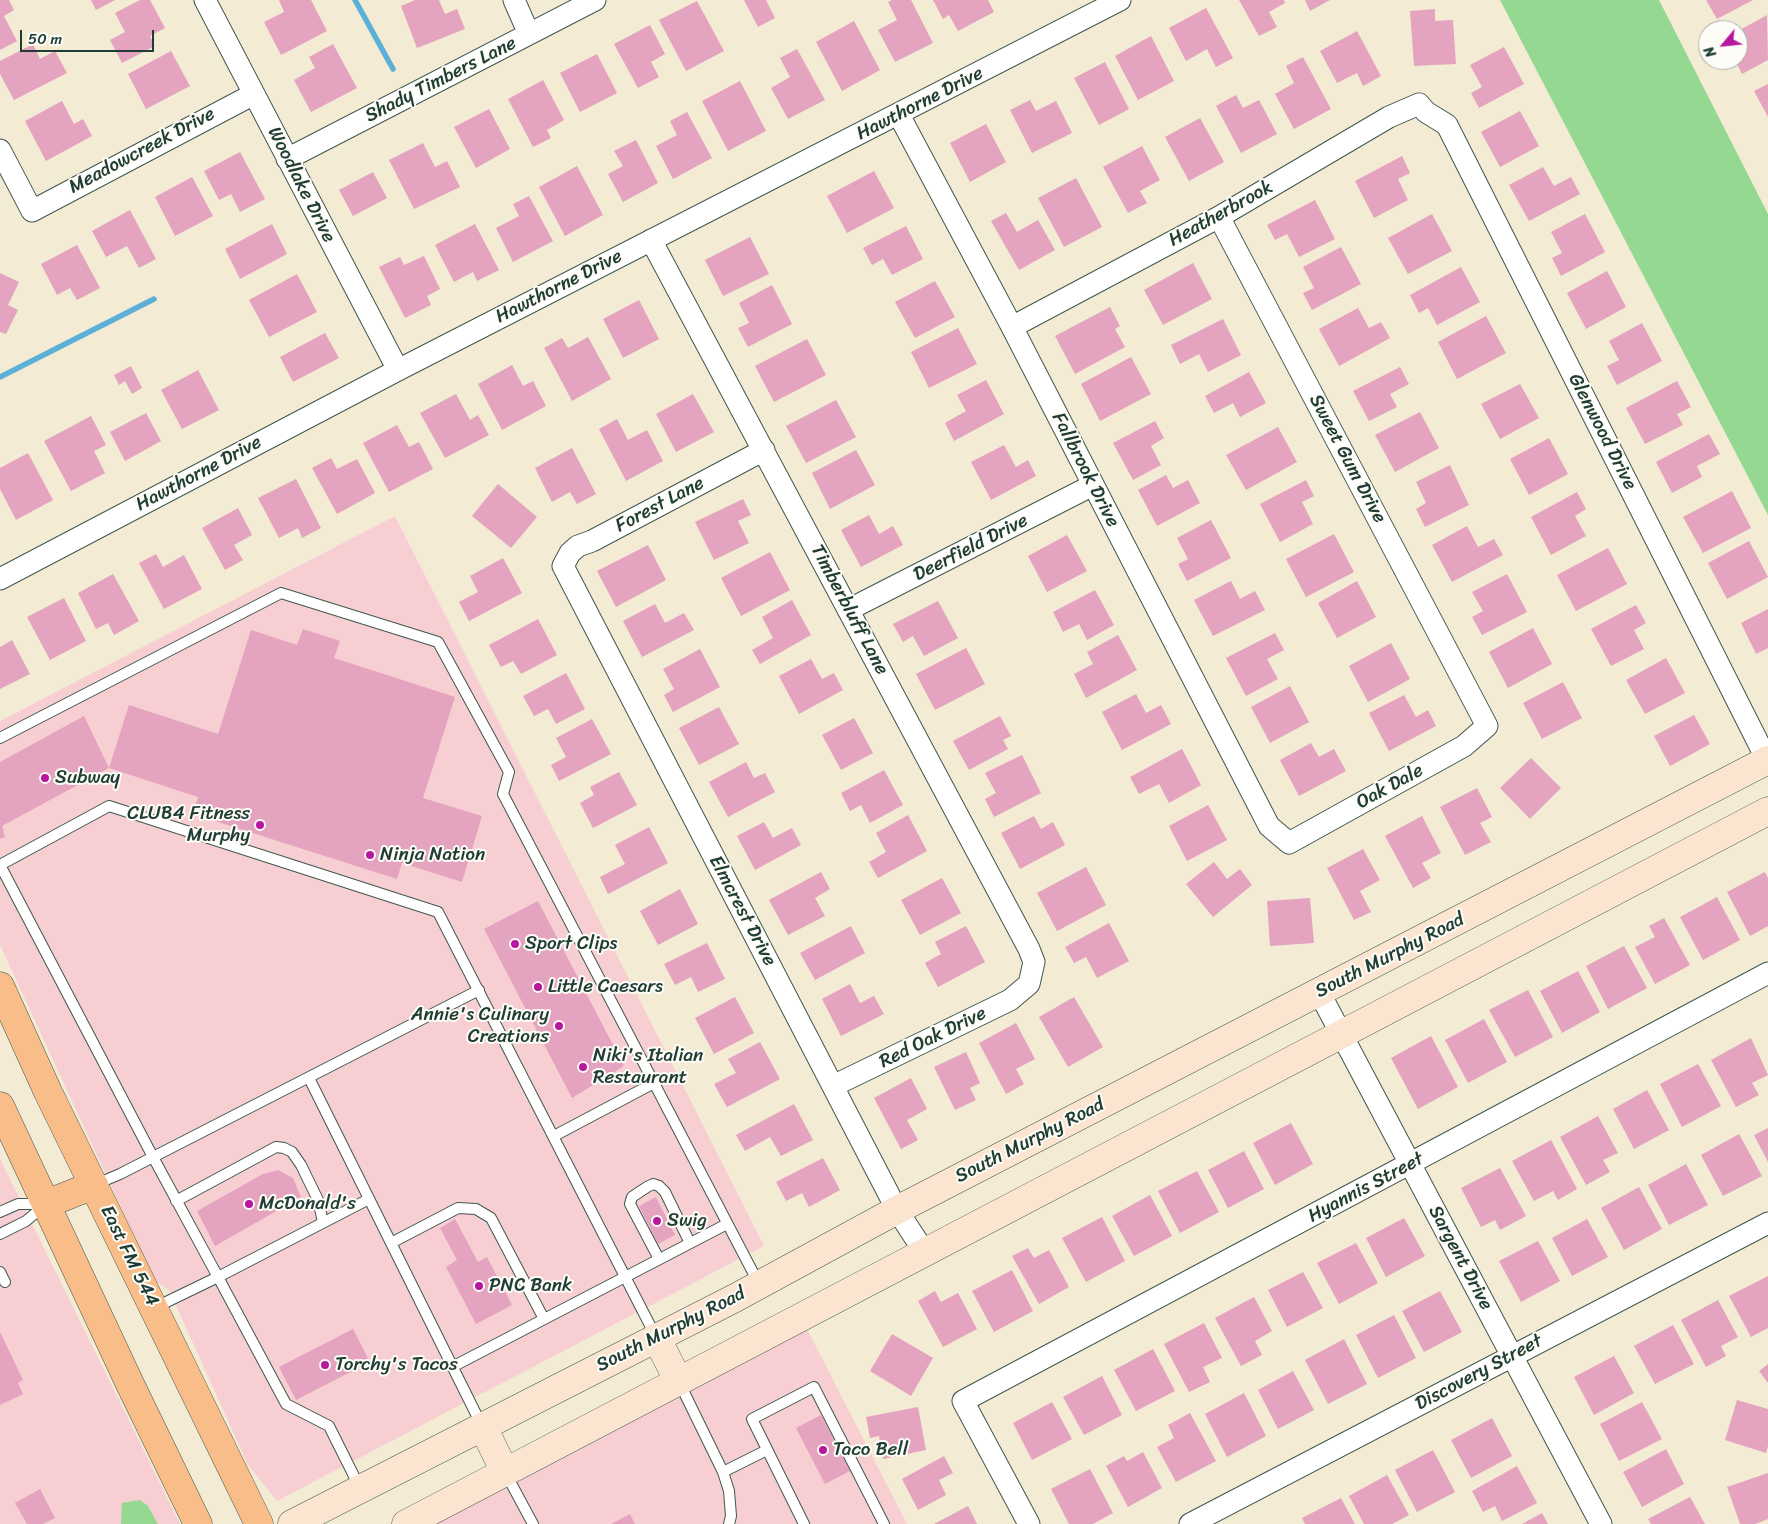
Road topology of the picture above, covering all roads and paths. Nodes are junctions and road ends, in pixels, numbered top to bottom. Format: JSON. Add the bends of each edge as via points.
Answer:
{"nodes":[{"id":1,"x":205,"y":0,"type":"edge"},
{"id":2,"x":514,"y":0,"type":"edge"},
{"id":3,"x":595,"y":0,"type":"edge"},
{"id":4,"x":1120,"y":0,"type":"edge"},
{"id":5,"x":529,"y":34,"type":"junction"},
{"id":6,"x":254,"y":94,"type":"junction"},
{"id":7,"x":1426,"y":112,"type":"joint"},
{"id":8,"x":898,"y":115,"type":"junction"},
{"id":9,"x":0,"y":150,"type":"edge"},
{"id":10,"x":287,"y":159,"type":"junction"},
{"id":11,"x":1219,"y":217,"type":"junction"},
{"id":12,"x":651,"y":240,"type":"junction"},
{"id":13,"x":1012,"y":327,"type":"junction"},
{"id":14,"x":398,"y":370,"type":"junction"},
{"id":15,"x":764,"y":450,"type":"junction"},
{"id":16,"x":1093,"y":485,"type":"junction"},
{"id":17,"x":563,"y":566,"type":"joint"},
{"id":18,"x":0,"y":579,"type":"edge"},
{"id":19,"x":848,"y":610,"type":"junction"},
{"id":20,"x":1476,"y":702,"type":"joint"},
{"id":21,"x":0,"y":738,"type":"edge"},
{"id":22,"x":1768,"y":761,"type":"edge"},
{"id":23,"x":1768,"y":810,"type":"edge"},
{"id":24,"x":1269,"y":826,"type":"joint"},
{"id":25,"x":0,"y":865,"type":"edge"},
{"id":26,"x":1768,"y":974,"type":"edge"},
{"id":27,"x":1030,"y":984,"type":"joint"},
{"id":28,"x":0,"y":986,"type":"edge"},
{"id":29,"x":479,"y":990,"type":"junction"},
{"id":30,"x":1319,"y":992,"type":"junction"},
{"id":31,"x":1341,"y":1034,"type":"junction"},
{"id":32,"x":309,"y":1078,"type":"junction"},
{"id":33,"x":654,"y":1083,"type":"junction"},
{"id":34,"x":833,"y":1086,"type":"junction"},
{"id":35,"x":0,"y":1106,"type":"edge"},
{"id":36,"x":554,"y":1136,"type":"junction"},
{"id":37,"x":153,"y":1158,"type":"junction"},
{"id":38,"x":1410,"y":1165,"type":"junction"},
{"id":39,"x":94,"y":1185,"type":"junction"},
{"id":40,"x":369,"y":1199,"type":"junction"},
{"id":41,"x":176,"y":1201,"type":"junction"},
{"id":42,"x":46,"y":1204,"type":"junction"},
{"id":43,"x":897,"y":1210,"type":"junction"},
{"id":44,"x":0,"y":1212,"type":"edge"},
{"id":45,"x":323,"y":1222,"type":"junction"},
{"id":46,"x":1768,"y":1223,"type":"edge"},
{"id":47,"x":727,"y":1224,"type":"junction"},
{"id":48,"x":0,"y":1234,"type":"edge"},
{"id":49,"x":391,"y":1243,"type":"junction"},
{"id":50,"x":690,"y":1243,"type":"junction"},
{"id":51,"x":925,"y":1253,"type":"junction"},
{"id":52,"x":659,"y":1259,"type":"junction"},
{"id":53,"x":0,"y":1272,"type":"edge"},
{"id":54,"x":625,"y":1276,"type":"junction"},
{"id":55,"x":218,"y":1277,"type":"junction"},
{"id":56,"x":5,"y":1282,"type":"dead end"},
{"id":57,"x":760,"y":1284,"type":"junction"},
{"id":58,"x":154,"y":1308,"type":"junction"},
{"id":59,"x":544,"y":1319,"type":"junction"},
{"id":60,"x":656,"y":1338,"type":"junction"},
{"id":61,"x":1512,"y":1355,"type":"junction"},
{"id":62,"x":452,"y":1367,"type":"junction"},
{"id":63,"x":678,"y":1380,"type":"junction"},
{"id":64,"x":483,"y":1427,"type":"junction"},
{"id":65,"x":767,"y":1450,"type":"junction"},
{"id":66,"x":505,"y":1472,"type":"junction"},
{"id":67,"x":723,"y":1472,"type":"junction"},
{"id":68,"x":360,"y":1489,"type":"junction"},
{"id":69,"x":730,"y":1520,"type":"edge"},
{"id":70,"x":416,"y":1522,"type":"edge"},
{"id":71,"x":198,"y":1524,"type":"edge"},
{"id":72,"x":259,"y":1524,"type":"edge"},
{"id":73,"x":292,"y":1524,"type":"edge"},
{"id":74,"x":533,"y":1524,"type":"edge"},
{"id":75,"x":739,"y":1524,"type":"edge"},
{"id":76,"x":804,"y":1524,"type":"edge"},
{"id":77,"x":884,"y":1524,"type":"edge"},
{"id":78,"x":1028,"y":1524,"type":"edge"},
{"id":79,"x":1190,"y":1524,"type":"edge"},
{"id":80,"x":1600,"y":1524,"type":"edge"}],
"edges":[{"from":1,"to":6,"type":"street","name":"Woodlake Drive"},
{"from":2,"to":5,"type":"street"},
{"from":3,"to":5,"type":"street","name":"Shady Timbers Lane"},
{"from":4,"to":8,"type":"street","name":"Hawthorne Drive"},
{"from":5,"to":10,"type":"street","name":"Shady Timbers Lane"},
{"from":6,"to":9,"type":"street","name":"Meadowcreek Drive","via":[[32,211]]},
{"from":6,"to":10,"type":"street","name":"Woodlake Drive"},
{"from":7,"to":11,"type":"street","name":"Heatherbrook","via":[[1419,104],[1406,108]]},
{"from":7,"to":22,"type":"street","name":"Glenwood Drive","via":[[1447,124]]},
{"from":8,"to":12,"type":"street","name":"Hawthorne Drive"},
{"from":8,"to":13,"type":"street","name":"Fallbrook Drive"},
{"from":10,"to":14,"type":"street","name":"Woodlake Drive"},
{"from":11,"to":13,"type":"street","name":"Heatherbrook"},
{"from":11,"to":20,"type":"street","name":"Sweet Gum Drive"},
{"from":12,"to":14,"type":"street","name":"Hawthorne Drive"},
{"from":12,"to":15,"type":"street","name":"Timberbluff Lane"},
{"from":13,"to":16,"type":"street","name":"Fallbrook Drive"},
{"from":14,"to":18,"type":"street","name":"Hawthorne Drive"},
{"from":15,"to":17,"type":"street","name":"Forest Lane","via":[[578,546]]},
{"from":15,"to":19,"type":"street","name":"Timberbluff Lane"},
{"from":16,"to":19,"type":"street","name":"Deerfield Drive"},
{"from":16,"to":24,"type":"street","name":"Fallbrook Drive"},
{"from":17,"to":34,"type":"street","name":"Elmcrest Drive"},
{"from":19,"to":27,"type":"street","name":"Timberbluff Lane","via":[[1030,948],[1034,962]]},
{"from":20,"to":24,"type":"street","name":"Oak Dale","via":[[1487,726],[1464,746],[1289,843]]},
{"from":21,"to":33,"type":"lane","via":[[280,593],[438,642],[509,772],[503,794]]},
{"from":22,"to":30,"type":"main road","name":"South Murphy Road"},
{"from":23,"to":31,"type":"main road"},
{"from":25,"to":29,"type":"lane","via":[[109,806],[438,912]]},
{"from":25,"to":37,"type":"lane"},
{"from":26,"to":38,"type":"street","name":"Hyannis Street"},
{"from":27,"to":34,"type":"street","name":"Red Oak Drive","via":[[1010,1000]]},
{"from":28,"to":39,"type":"main road","name":"East FM 544"},
{"from":29,"to":32,"type":"lane"},
{"from":29,"to":36,"type":"lane"},
{"from":30,"to":31,"type":"street","name":"Sargent Drive"},
{"from":30,"to":43,"type":"main road","name":"South Murphy Road"},
{"from":31,"to":38,"type":"street","name":"Sargent Drive"},
{"from":31,"to":51,"type":"main road"},
{"from":32,"to":37,"type":"lane"},
{"from":32,"to":40,"type":"lane"},
{"from":33,"to":36,"type":"lane"},
{"from":33,"to":47,"type":"lane"},
{"from":34,"to":43,"type":"street","name":"Elmcrest Drive"},
{"from":35,"to":42,"type":"main road"},
{"from":36,"to":54,"type":"lane"},
{"from":37,"to":39,"type":"lane"},
{"from":37,"to":41,"type":"lane"},
{"from":38,"to":61,"type":"street","name":"Sargent Drive"},
{"from":38,"to":78,"type":"street","name":"Hyannis Street","via":[[963,1401]]},
{"from":39,"to":42,"type":"main road"},
{"from":39,"to":58,"type":"main road","name":"East FM 544"},
{"from":40,"to":45,"type":"lane"},
{"from":40,"to":49,"type":"lane"},
{"from":41,"to":45,"type":"lane","via":[[276,1147],[292,1152],[301,1165],[318,1200]]},
{"from":41,"to":55,"type":"lane"},
{"from":42,"to":44,"type":"lane","via":[[18,1204]]},
{"from":42,"to":48,"type":"lane","via":[[26,1221]]},
{"from":42,"to":71,"type":"main road"},
{"from":43,"to":51,"type":"street","name":"Elmcrest Drive"},
{"from":43,"to":57,"type":"main road","name":"South Murphy Road"},
{"from":45,"to":55,"type":"lane"},
{"from":46,"to":61,"type":"street","name":"Discovery Street"},
{"from":47,"to":50,"type":"lane"},
{"from":47,"to":57,"type":"lane"},
{"from":49,"to":59,"type":"lane","via":[[458,1208],[476,1209],[491,1218]]},
{"from":49,"to":62,"type":"lane"},
{"from":50,"to":52,"type":"lane"},
{"from":50,"to":52,"type":"lane","via":[[665,1192],[659,1186],[647,1186],[632,1196],[630,1204]]},
{"from":51,"to":63,"type":"main road"},
{"from":52,"to":54,"type":"lane"},
{"from":53,"to":56,"type":"lane"},
{"from":54,"to":59,"type":"lane"},
{"from":54,"to":60,"type":"lane"},
{"from":55,"to":58,"type":"lane"},
{"from":55,"to":68,"type":"lane","via":[[286,1404],[329,1426]]},
{"from":57,"to":60,"type":"main road","name":"South Murphy Road"},
{"from":58,"to":72,"type":"main road","name":"East FM 544"},
{"from":59,"to":62,"type":"lane"},
{"from":60,"to":63,"type":"main road"},
{"from":60,"to":64,"type":"main road","name":"South Murphy Road"},
{"from":61,"to":79,"type":"street","name":"Discovery Street"},
{"from":61,"to":80,"type":"street","name":"Sargent Drive"},
{"from":62,"to":64,"type":"lane"},
{"from":63,"to":66,"type":"main road"},
{"from":63,"to":67,"type":"lane"},
{"from":64,"to":66,"type":"main road"},
{"from":64,"to":68,"type":"main road","name":"South Murphy Road"},
{"from":65,"to":67,"type":"lane"},
{"from":65,"to":76,"type":"lane"},
{"from":65,"to":77,"type":"lane","via":[[752,1419],[814,1387]]},
{"from":66,"to":70,"type":"main road"},
{"from":66,"to":74,"type":"lane"},
{"from":67,"to":69,"type":"lane","via":[[729,1491]]},
{"from":68,"to":73,"type":"main road","name":"South Murphy Road"},
{"from":69,"to":75,"type":"lane"}]}
